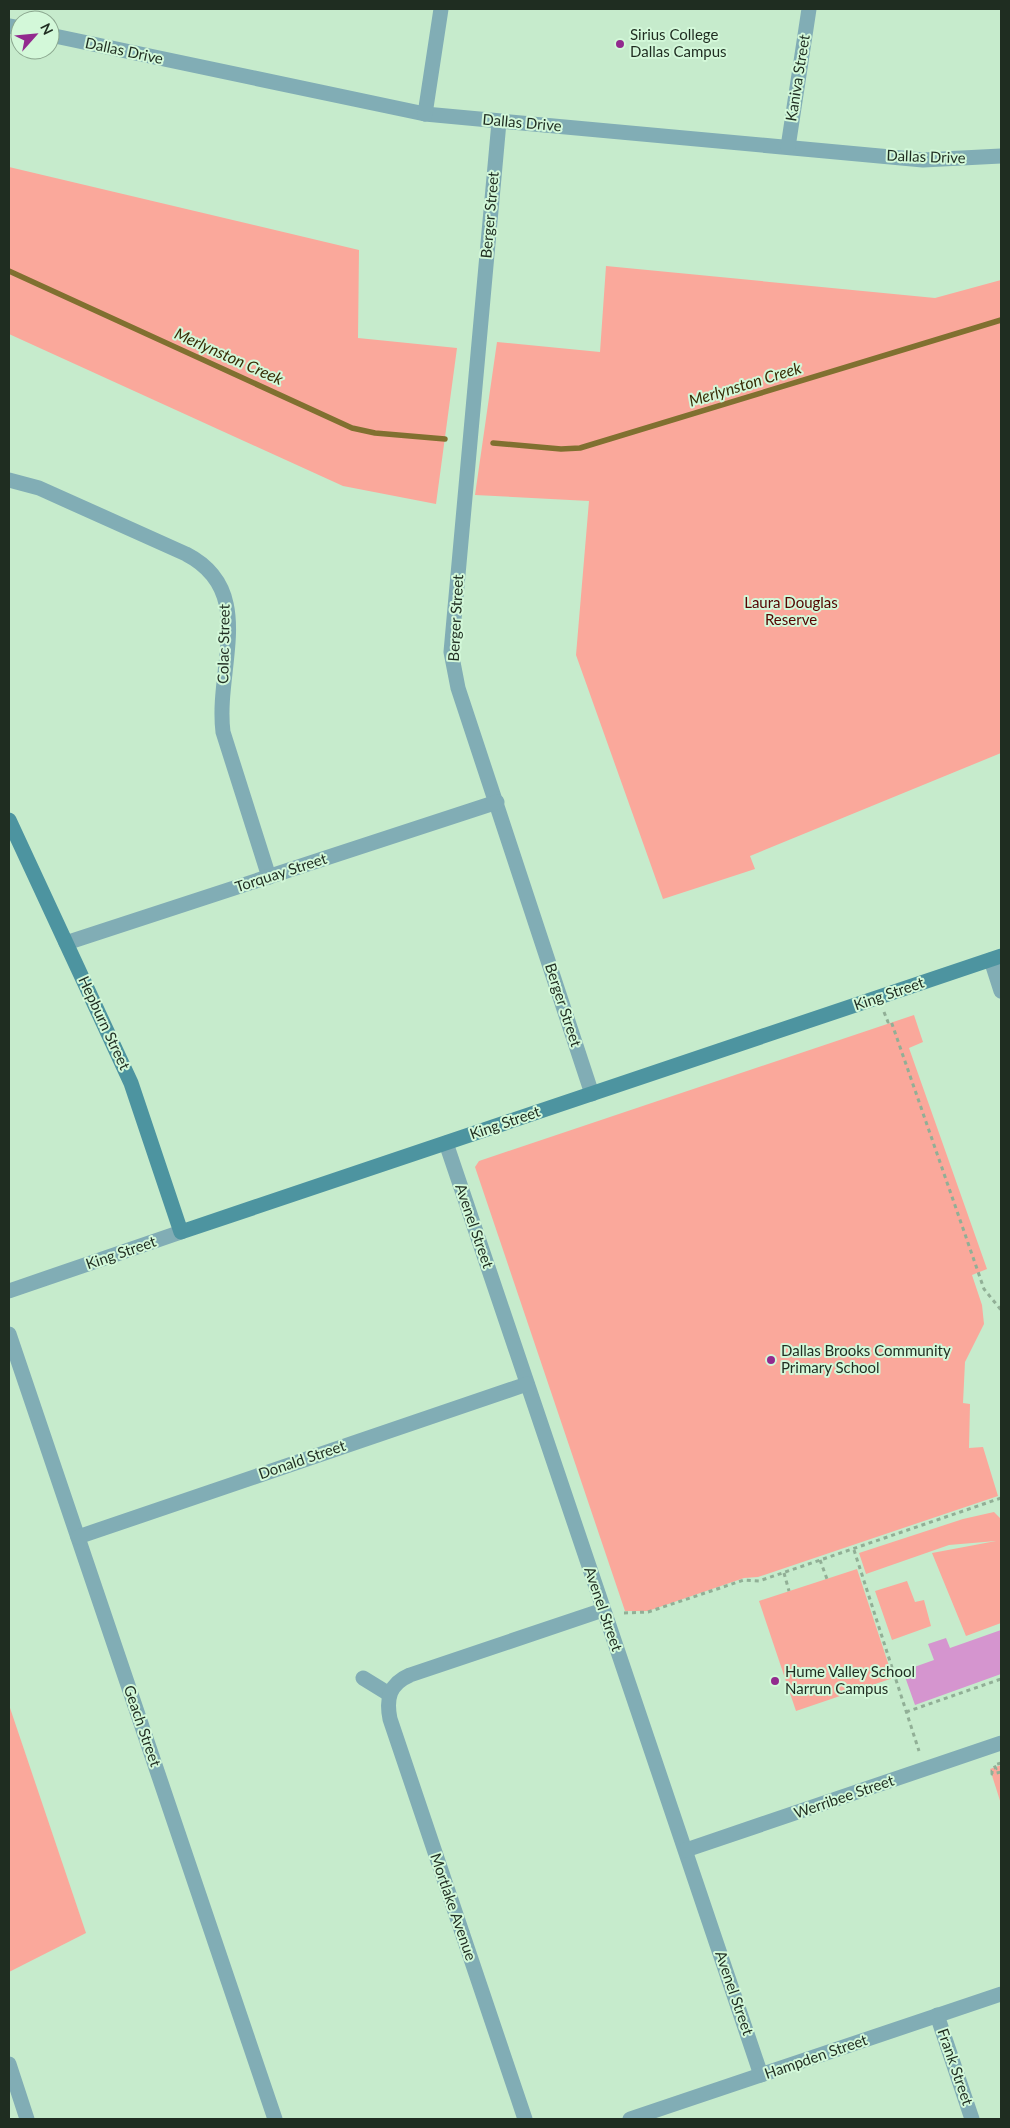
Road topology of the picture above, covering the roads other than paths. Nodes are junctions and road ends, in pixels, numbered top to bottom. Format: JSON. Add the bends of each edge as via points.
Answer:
{"nodes":[{"id":1,"x":441,"y":9,"type":"edge"},
{"id":2,"x":809,"y":9,"type":"edge"},
{"id":3,"x":60,"y":37,"type":"edge"},
{"id":4,"x":425,"y":114,"type":"junction"},
{"id":5,"x":499,"y":122,"type":"junction"},
{"id":6,"x":788,"y":147,"type":"junction"},
{"id":7,"x":1001,"y":156,"type":"edge"},
{"id":8,"x":9,"y":480,"type":"edge"},
{"id":9,"x":497,"y":802,"type":"junction"},
{"id":10,"x":9,"y":820,"type":"edge"},
{"id":11,"x":269,"y":877,"type":"junction"},
{"id":12,"x":66,"y":943,"type":"junction"},
{"id":13,"x":996,"y":958,"type":"edge"},
{"id":14,"x":1001,"y":990,"type":"edge"},
{"id":15,"x":592,"y":1094,"type":"junction"},
{"id":16,"x":446,"y":1143,"type":"junction"},
{"id":17,"x":181,"y":1232,"type":"junction"},
{"id":18,"x":9,"y":1291,"type":"edge"},
{"id":19,"x":9,"y":1334,"type":"edge"},
{"id":20,"x":527,"y":1384,"type":"junction"},
{"id":21,"x":78,"y":1537,"type":"junction"},
{"id":22,"x":603,"y":1610,"type":"junction"},
{"id":23,"x":363,"y":1678,"type":"dead end"},
{"id":24,"x":389,"y":1694,"type":"junction"},
{"id":25,"x":1001,"y":1743,"type":"edge"},
{"id":26,"x":686,"y":1850,"type":"junction"},
{"id":27,"x":1001,"y":1994,"type":"edge"},
{"id":28,"x":938,"y":2015,"type":"junction"},
{"id":29,"x":9,"y":2064,"type":"edge"},
{"id":30,"x":761,"y":2075,"type":"junction"},
{"id":31,"x":638,"y":2118,"type":"edge"},
{"id":32,"x":27,"y":2119,"type":"edge"},
{"id":33,"x":275,"y":2119,"type":"edge"},
{"id":34,"x":525,"y":2119,"type":"edge"},
{"id":35,"x":972,"y":2119,"type":"edge"}],
"edges":[{"from":1,"to":4,"type":"street"},
{"from":2,"to":6,"type":"street","name":"Kaniva Street"},
{"from":3,"to":4,"type":"street","name":"Dallas Drive"},
{"from":4,"to":5,"type":"street","name":"Dallas Drive"},
{"from":5,"to":6,"type":"street","name":"Dallas Drive"},
{"from":5,"to":9,"type":"street","name":"Berger Street","via":[[451,652],[458,688]]},
{"from":6,"to":7,"type":"street","name":"Dallas Drive","via":[[923,160]]},
{"from":8,"to":11,"type":"street","name":"Colac Street","via":[[38,488],[186,554],[211,570],[220,582],[228,612],[223,732]]},
{"from":9,"to":11,"type":"street","name":"Torquay Street"},
{"from":9,"to":15,"type":"street","name":"Berger Street"},
{"from":10,"to":12,"type":"street","name":"Hepburn Street"},
{"from":11,"to":12,"type":"street","name":"Torquay Street"},
{"from":12,"to":17,"type":"street","name":"Hepburn Street","via":[[132,1083]]},
{"from":13,"to":14,"type":"street"},
{"from":13,"to":15,"type":"street","name":"King Street"},
{"from":15,"to":16,"type":"street","name":"King Street"},
{"from":16,"to":17,"type":"street","name":"King Street"},
{"from":16,"to":20,"type":"street","name":"Avenel Street"},
{"from":17,"to":18,"type":"street","name":"King Street"},
{"from":19,"to":21,"type":"street","name":"Geach Street"},
{"from":20,"to":21,"type":"street","name":"Donald Street"},
{"from":20,"to":22,"type":"street","name":"Avenel Street"},
{"from":21,"to":33,"type":"street","name":"Geach Street"},
{"from":22,"to":24,"type":"street","via":[[410,1675],[397,1682]]},
{"from":22,"to":26,"type":"street","name":"Avenel Street"},
{"from":23,"to":24,"type":"street"},
{"from":24,"to":34,"type":"street","name":"Mortlake Avenue","via":[[390,1719]]},
{"from":25,"to":26,"type":"street","name":"Werribee Street"},
{"from":26,"to":30,"type":"street","name":"Avenel Street"},
{"from":27,"to":28,"type":"street","name":"Hampden Street"},
{"from":28,"to":30,"type":"street","name":"Hampden Street"},
{"from":28,"to":35,"type":"street","name":"Frank Street"},
{"from":29,"to":32,"type":"street"},
{"from":30,"to":31,"type":"street","name":"Hampden Street"}]}
